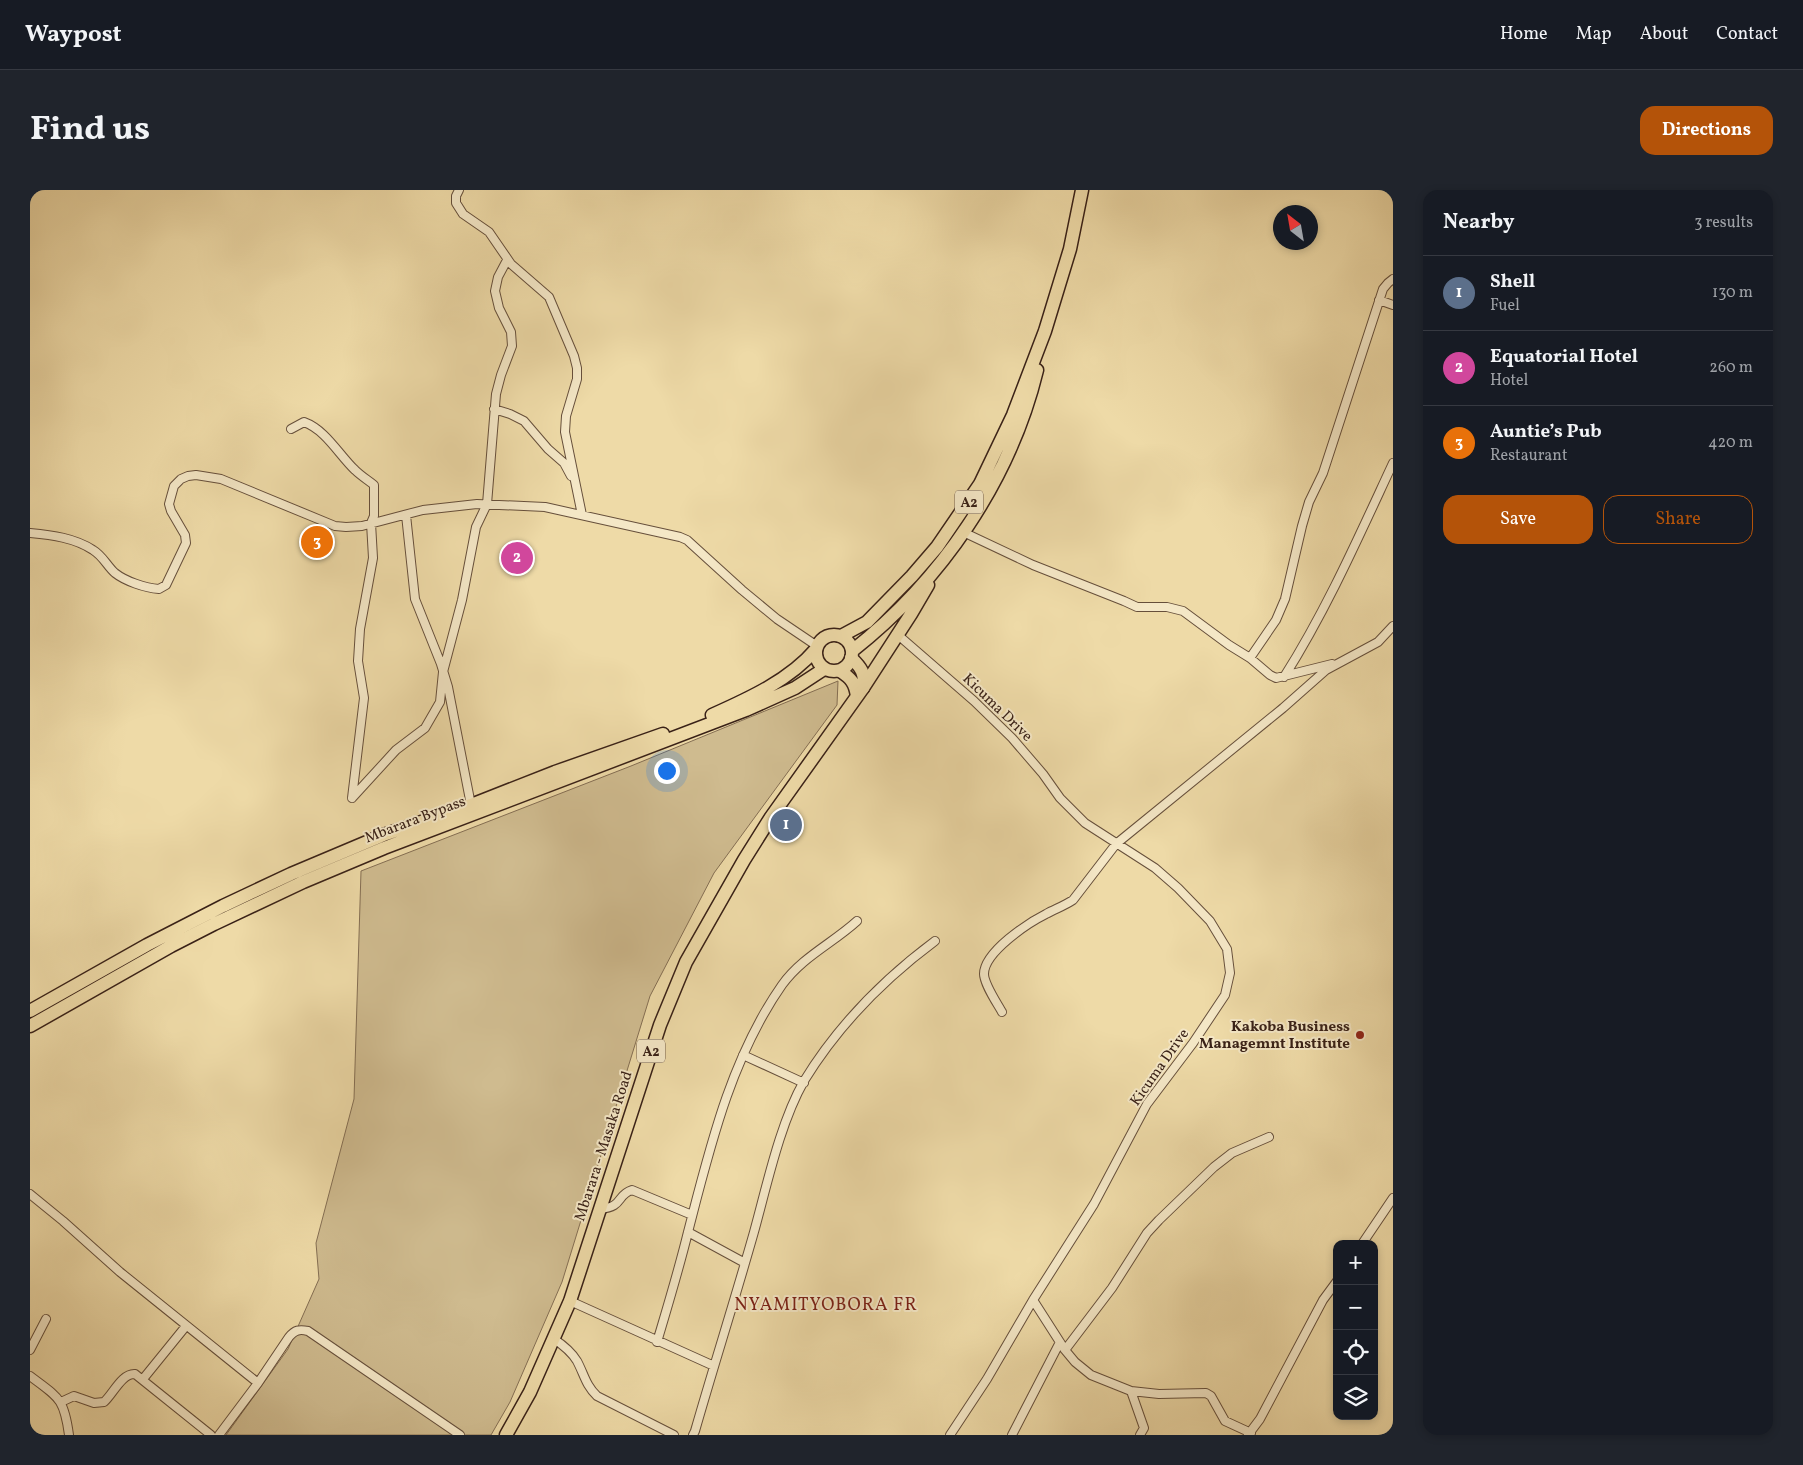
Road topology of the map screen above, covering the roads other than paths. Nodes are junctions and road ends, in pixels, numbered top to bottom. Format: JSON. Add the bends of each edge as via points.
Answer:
{"nodes":[{"id":1,"x":459,"y":190,"type":"edge"},
{"id":2,"x":1082,"y":190,"type":"edge"},
{"id":3,"x":507,"y":260,"type":"junction"},
{"id":4,"x":1393,"y":279,"type":"edge"},
{"id":5,"x":1379,"y":300,"type":"junction"},
{"id":6,"x":1393,"y":305,"type":"edge"},
{"id":7,"x":1045,"y":331,"type":"junction"},
{"id":8,"x":494,"y":409,"type":"junction"},
{"id":9,"x":291,"y":430,"type":"dead end"},
{"id":10,"x":1393,"y":463,"type":"edge"},
{"id":11,"x":576,"y":484,"type":"junction"},
{"id":12,"x":487,"y":504,"type":"junction"},
{"id":13,"x":406,"y":515,"type":"junction"},
{"id":14,"x":582,"y":515,"type":"junction"},
{"id":15,"x":371,"y":523,"type":"junction"},
{"id":16,"x":963,"y":532,"type":"junction"},
{"id":17,"x":30,"y":533,"type":"edge"},
{"id":18,"x":907,"y":610,"type":"junction"},
{"id":19,"x":1393,"y":626,"type":"edge"},
{"id":20,"x":898,"y":635,"type":"junction"},
{"id":21,"x":841,"y":636,"type":"junction"},
{"id":22,"x":816,"y":647,"type":"junction"},
{"id":23,"x":852,"y":654,"type":"junction"},
{"id":24,"x":1250,"y":658,"type":"junction"},
{"id":25,"x":1336,"y":663,"type":"junction"},
{"id":26,"x":824,"y":669,"type":"junction"},
{"id":27,"x":840,"y":670,"type":"junction"},
{"id":28,"x":443,"y":672,"type":"junction"},
{"id":29,"x":1284,"y":676,"type":"junction"},
{"id":30,"x":860,"y":692,"type":"junction"},
{"id":31,"x":471,"y":805,"type":"junction"},
{"id":32,"x":1116,"y":844,"type":"junction"},
{"id":33,"x":857,"y":921,"type":"dead end"},
{"id":34,"x":935,"y":941,"type":"dead end"},
{"id":35,"x":30,"y":1011,"type":"edge"},
{"id":36,"x":1002,"y":1012,"type":"dead end"},
{"id":37,"x":30,"y":1026,"type":"edge"},
{"id":38,"x":743,"y":1055,"type":"junction"},
{"id":39,"x":804,"y":1083,"type":"junction"},
{"id":40,"x":1269,"y":1136,"type":"dead end"},
{"id":41,"x":30,"y":1194,"type":"edge"},
{"id":42,"x":1393,"y":1198,"type":"edge"},
{"id":43,"x":600,"y":1209,"type":"junction"},
{"id":44,"x":692,"y":1215,"type":"junction"},
{"id":45,"x":688,"y":1232,"type":"junction"},
{"id":46,"x":1365,"y":1240,"type":"edge"},
{"id":47,"x":745,"y":1263,"type":"junction"},
{"id":48,"x":1334,"y":1285,"type":"edge"},
{"id":49,"x":1033,"y":1300,"type":"junction"},
{"id":50,"x":570,"y":1301,"type":"junction"},
{"id":51,"x":46,"y":1319,"type":"dead end"},
{"id":52,"x":186,"y":1326,"type":"junction"},
{"id":53,"x":554,"y":1339,"type":"junction"},
{"id":54,"x":657,"y":1342,"type":"junction"},
{"id":55,"x":1060,"y":1342,"type":"junction"},
{"id":56,"x":30,"y":1350,"type":"edge"},
{"id":57,"x":1066,"y":1350,"type":"junction"},
{"id":58,"x":714,"y":1366,"type":"junction"},
{"id":59,"x":30,"y":1376,"type":"edge"},
{"id":60,"x":143,"y":1378,"type":"junction"},
{"id":61,"x":258,"y":1383,"type":"junction"},
{"id":62,"x":1131,"y":1391,"type":"junction"},
{"id":63,"x":61,"y":1402,"type":"junction"},
{"id":64,"x":1249,"y":1434,"type":"edge"},
{"id":65,"x":69,"y":1435,"type":"edge"},
{"id":66,"x":211,"y":1435,"type":"edge"},
{"id":67,"x":219,"y":1435,"type":"edge"},
{"id":68,"x":460,"y":1435,"type":"edge"},
{"id":69,"x":506,"y":1435,"type":"edge"},
{"id":70,"x":674,"y":1435,"type":"edge"},
{"id":71,"x":692,"y":1435,"type":"edge"},
{"id":72,"x":950,"y":1435,"type":"edge"},
{"id":73,"x":1012,"y":1435,"type":"edge"},
{"id":74,"x":1140,"y":1435,"type":"edge"}],
"edges":[{"from":1,"to":3,"type":"street","via":[[456,202],[459,209],[489,232]]},
{"from":2,"to":7,"type":"main road","number":"A2","via":[[1070,248]]},
{"from":3,"to":8,"type":"street","via":[[494,291],[511,332],[512,346],[501,375]]},
{"from":3,"to":11,"type":"street","via":[[548,297],[574,356],[577,379],[564,432]]},
{"from":4,"to":5,"type":"street","via":[[1383,289]]},
{"from":5,"to":6,"type":"street"},
{"from":5,"to":24,"type":"street","via":[[1323,473],[1309,502],[1285,599],[1276,620]]},
{"from":7,"to":16,"type":"main road","number":"A2","via":[[1031,396],[1019,428],[1005,461]]},
{"from":7,"to":21,"type":"main road","number":"A2","via":[[1012,415],[968,504],[937,547],[886,605],[867,622]]},
{"from":8,"to":11,"type":"street","via":[[524,421],[564,462]]},
{"from":8,"to":12,"type":"street"},
{"from":9,"to":15,"type":"street","via":[[304,422],[311,425],[374,485]]},
{"from":10,"to":29,"type":"street","via":[[1339,581]]},
{"from":11,"to":14,"type":"street"},
{"from":12,"to":13,"type":"street","via":[[455,505]]},
{"from":12,"to":14,"type":"street","via":[[544,507]]},
{"from":12,"to":28,"type":"street","via":[[476,527],[462,600]]},
{"from":13,"to":15,"type":"street"},
{"from":13,"to":28,"type":"street","via":[[415,599]]},
{"from":14,"to":22,"type":"street","via":[[687,540],[742,590]]},
{"from":15,"to":17,"type":"street","via":[[335,526],[221,479],[188,476],[174,486],[169,504],[186,543],[166,585],[159,589],[119,575],[95,551],[81,543]]},
{"from":15,"to":28,"type":"street","via":[[373,558],[360,629],[358,661],[364,698],[352,798],[396,750],[425,728],[440,702]]},
{"from":16,"to":18,"type":"main road","number":"A2"},
{"from":16,"to":24,"type":"street","via":[[1033,565],[1137,607],[1167,607],[1184,611]]},
{"from":18,"to":20,"type":"main road","number":"A2"},
{"from":18,"to":23,"type":"main road","number":"A2","via":[[875,632]]},
{"from":19,"to":25,"type":"street","via":[[1378,642]]},
{"from":20,"to":30,"type":"main road","number":"A2"},
{"from":20,"to":32,"type":"street","name":"Kicuma Drive","via":[[1012,738],[1060,798],[1085,823]]},
{"from":21,"to":22,"type":"main road","number":"A2","via":[[828,635]]},
{"from":21,"to":23,"type":"main road","via":[[849,642]]},
{"from":22,"to":26,"type":"main road","via":[[816,660]]},
{"from":22,"to":31,"type":"main road","name":"Mbarara Bypass","via":[[807,659],[780,679],[731,706]]},
{"from":23,"to":27,"type":"main road","number":"A2","via":[[847,666]]},
{"from":23,"to":30,"type":"main road","via":[[864,674]]},
{"from":24,"to":29,"type":"street","via":[[1270,675],[1276,678]]},
{"from":25,"to":29,"type":"street"},
{"from":25,"to":32,"type":"street"},
{"from":26,"to":27,"type":"main road","via":[[831,672]]},
{"from":26,"to":37,"type":"main road","name":"Mbarara Bypass","via":[[795,688],[746,710],[303,882],[188,937]]},
{"from":27,"to":30,"type":"main road","via":[[851,678]]},
{"from":28,"to":31,"type":"street"},
{"from":30,"to":43,"type":"main road","name":"Mbarara - Masaka Road","number":"A2","via":[[771,817],[686,962],[660,1025]]},
{"from":31,"to":35,"type":"main road","name":"Mbarara Bypass","via":[[386,834],[291,874],[106,967]]},
{"from":32,"to":36,"type":"street","via":[[1073,900],[1044,914],[992,954],[984,975]]},
{"from":32,"to":49,"type":"street","name":"Kicuma Drive","via":[[1156,868],[1210,921],[1227,949],[1230,973],[1225,995],[1147,1104],[1094,1204]]},
{"from":33,"to":38,"type":"street","via":[[804,962],[783,984]]},
{"from":34,"to":39,"type":"street","via":[[908,961],[852,1017],[830,1042]]},
{"from":38,"to":39,"type":"street"},
{"from":38,"to":44,"type":"street","via":[[707,1158]]},
{"from":39,"to":47,"type":"street","via":[[780,1140]]},
{"from":40,"to":57,"type":"street","via":[[1232,1153],[1159,1220]]},
{"from":41,"to":52,"type":"street"},
{"from":42,"to":46,"type":"street"},
{"from":43,"to":44,"type":"street","via":[[616,1205],[627,1191],[632,1190]]},
{"from":43,"to":50,"type":"main road","name":"Mbarara - Masaka Road","number":"A2"},
{"from":44,"to":45,"type":"street"},
{"from":45,"to":47,"type":"street"},
{"from":45,"to":54,"type":"street"},
{"from":47,"to":58,"type":"street"},
{"from":48,"to":64,"type":"street"},
{"from":49,"to":55,"type":"street"},
{"from":49,"to":72,"type":"street","name":"Kicuma Drive"},
{"from":50,"to":53,"type":"main road","name":"Mbarara - Masaka Road","number":"A2"},
{"from":50,"to":54,"type":"street"},
{"from":51,"to":56,"type":"street"},
{"from":52,"to":60,"type":"street"},
{"from":52,"to":61,"type":"street"},
{"from":53,"to":69,"type":"main road","name":"Mbarara - Masaka Road","number":"A2"},
{"from":53,"to":70,"type":"street","via":[[572,1354],[590,1390],[597,1396]]},
{"from":54,"to":58,"type":"street"},
{"from":55,"to":57,"type":"street"},
{"from":55,"to":73,"type":"street"},
{"from":57,"to":62,"type":"street","via":[[1091,1374]]},
{"from":58,"to":71,"type":"street"},
{"from":59,"to":63,"type":"street"},
{"from":60,"to":63,"type":"street","via":[[128,1375],[104,1402],[94,1403],[74,1396]]},
{"from":60,"to":66,"type":"street"},
{"from":61,"to":67,"type":"street"},
{"from":61,"to":68,"type":"street","via":[[293,1331],[308,1331]]},
{"from":62,"to":64,"type":"street","via":[[1206,1393],[1225,1422]]},
{"from":62,"to":74,"type":"street","via":[[1144,1428]]},
{"from":63,"to":65,"type":"street"}]}
